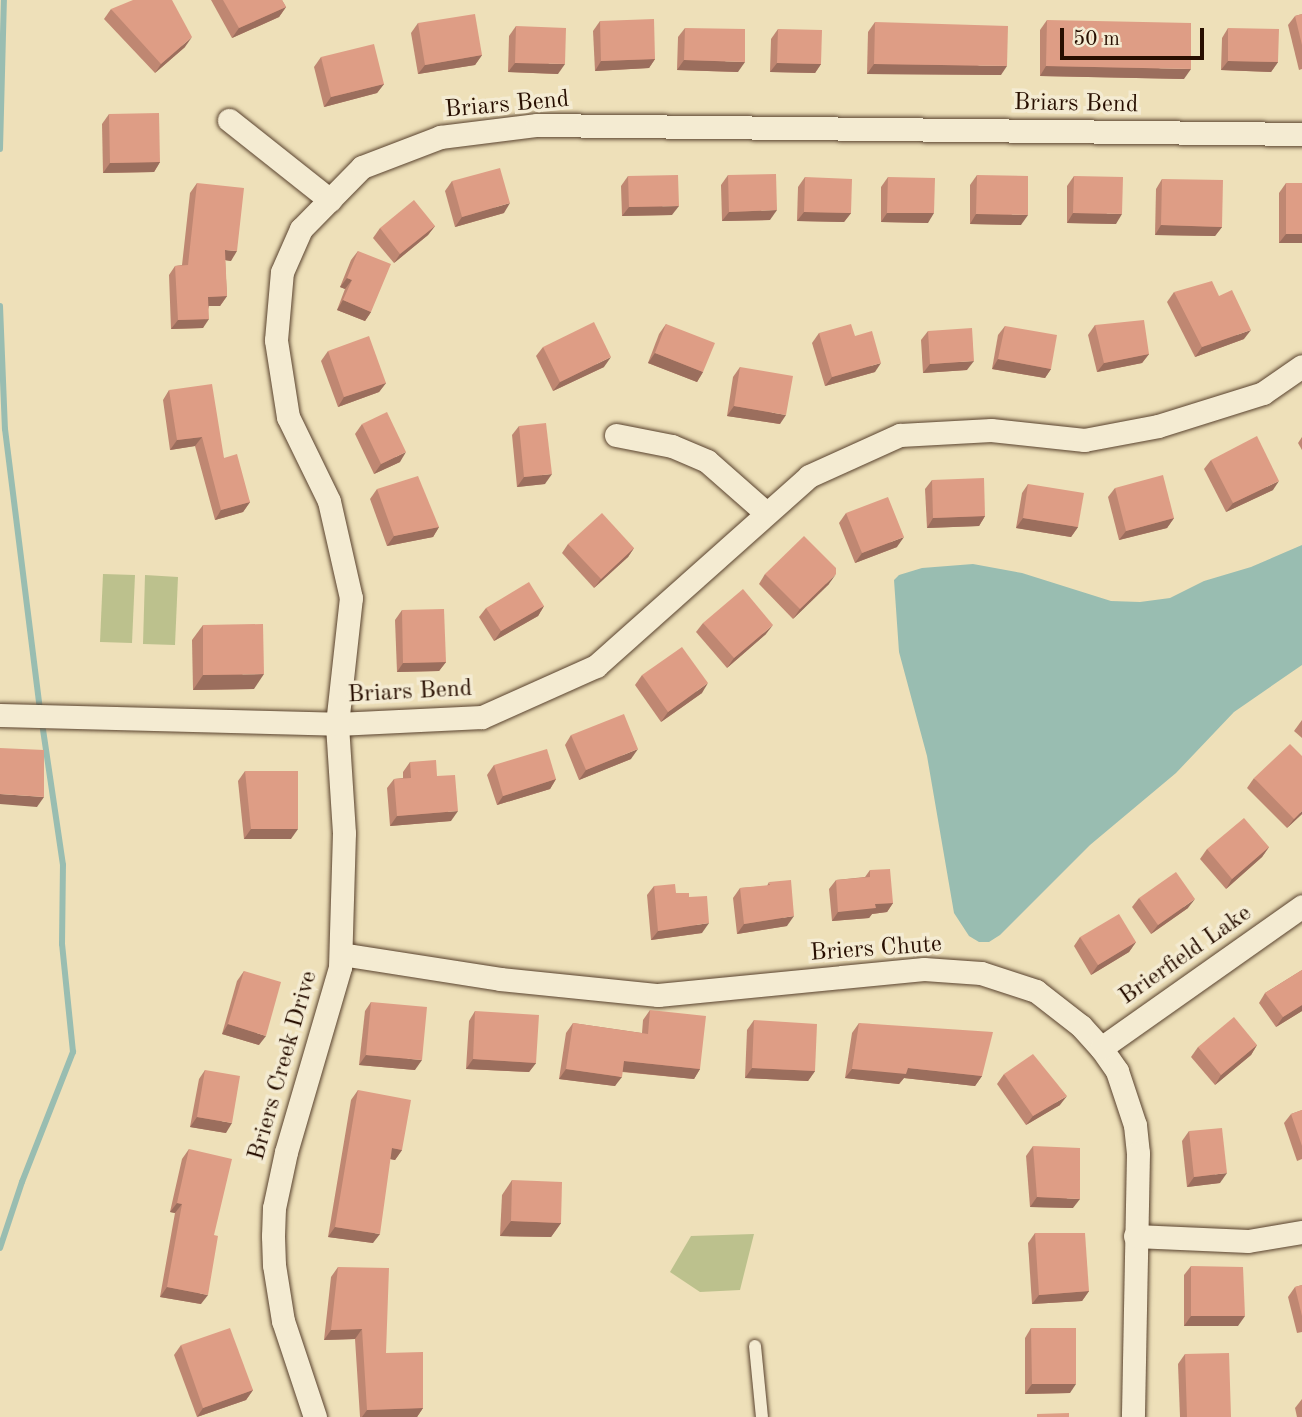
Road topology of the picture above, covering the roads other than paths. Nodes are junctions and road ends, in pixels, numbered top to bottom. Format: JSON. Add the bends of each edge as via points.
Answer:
{"nodes":[{"id":1,"x":229,"y":120,"type":"dead end"},
{"id":2,"x":1302,"y":134,"type":"edge"},
{"id":3,"x":330,"y":200,"type":"junction"},
{"id":4,"x":1302,"y":366,"type":"edge"},
{"id":5,"x":615,"y":435,"type":"dead end"},
{"id":6,"x":766,"y":513,"type":"junction"},
{"id":7,"x":0,"y":715,"type":"edge"},
{"id":8,"x":337,"y":724,"type":"junction"},
{"id":9,"x":1302,"y":906,"type":"edge"},
{"id":10,"x":341,"y":954,"type":"junction"},
{"id":11,"x":1101,"y":1048,"type":"junction"},
{"id":12,"x":1302,"y":1231,"type":"edge"},
{"id":13,"x":1135,"y":1236,"type":"junction"},
{"id":14,"x":755,"y":1346,"type":"dead end"},
{"id":15,"x":315,"y":1417,"type":"edge"},
{"id":16,"x":762,"y":1417,"type":"edge"},
{"id":17,"x":1133,"y":1417,"type":"edge"}],
"edges":[{"from":1,"to":3,"type":"street"},
{"from":2,"to":3,"type":"street","name":"Briars Bend","via":[[537,125],[440,137],[362,167]]},
{"from":3,"to":8,"type":"street","name":"Briars Bend","via":[[301,229],[282,272],[276,340],[288,417],[330,501],[351,598]]},
{"from":4,"to":6,"type":"street","name":"Briars Bend","via":[[1263,393],[1157,426],[1084,440],[992,430],[900,435],[808,476]]},
{"from":5,"to":6,"type":"street","via":[[672,446],[707,461]]},
{"from":6,"to":8,"type":"street","name":"Briars Bend","via":[[596,666],[482,717]]},
{"from":7,"to":8,"type":"street","name":"Briars Bend"},
{"from":8,"to":10,"type":"street","name":"Briers Creek Drive","via":[[344,833]]},
{"from":9,"to":11,"type":"street","name":"Brierfield Lake"},
{"from":10,"to":11,"type":"street","name":"Briers Chute","via":[[500,979],[658,995],[924,969],[981,973],[1036,991]]},
{"from":10,"to":15,"type":"street","name":"Briers Creek Drive","via":[[274,1208],[277,1293]]},
{"from":11,"to":13,"type":"street","name":"Briers Chute","via":[[1117,1071],[1135,1125]]},
{"from":12,"to":13,"type":"street","via":[[1248,1241]]},
{"from":13,"to":17,"type":"street","name":"Briers Chute"},
{"from":14,"to":16,"type":"lane"}]}
